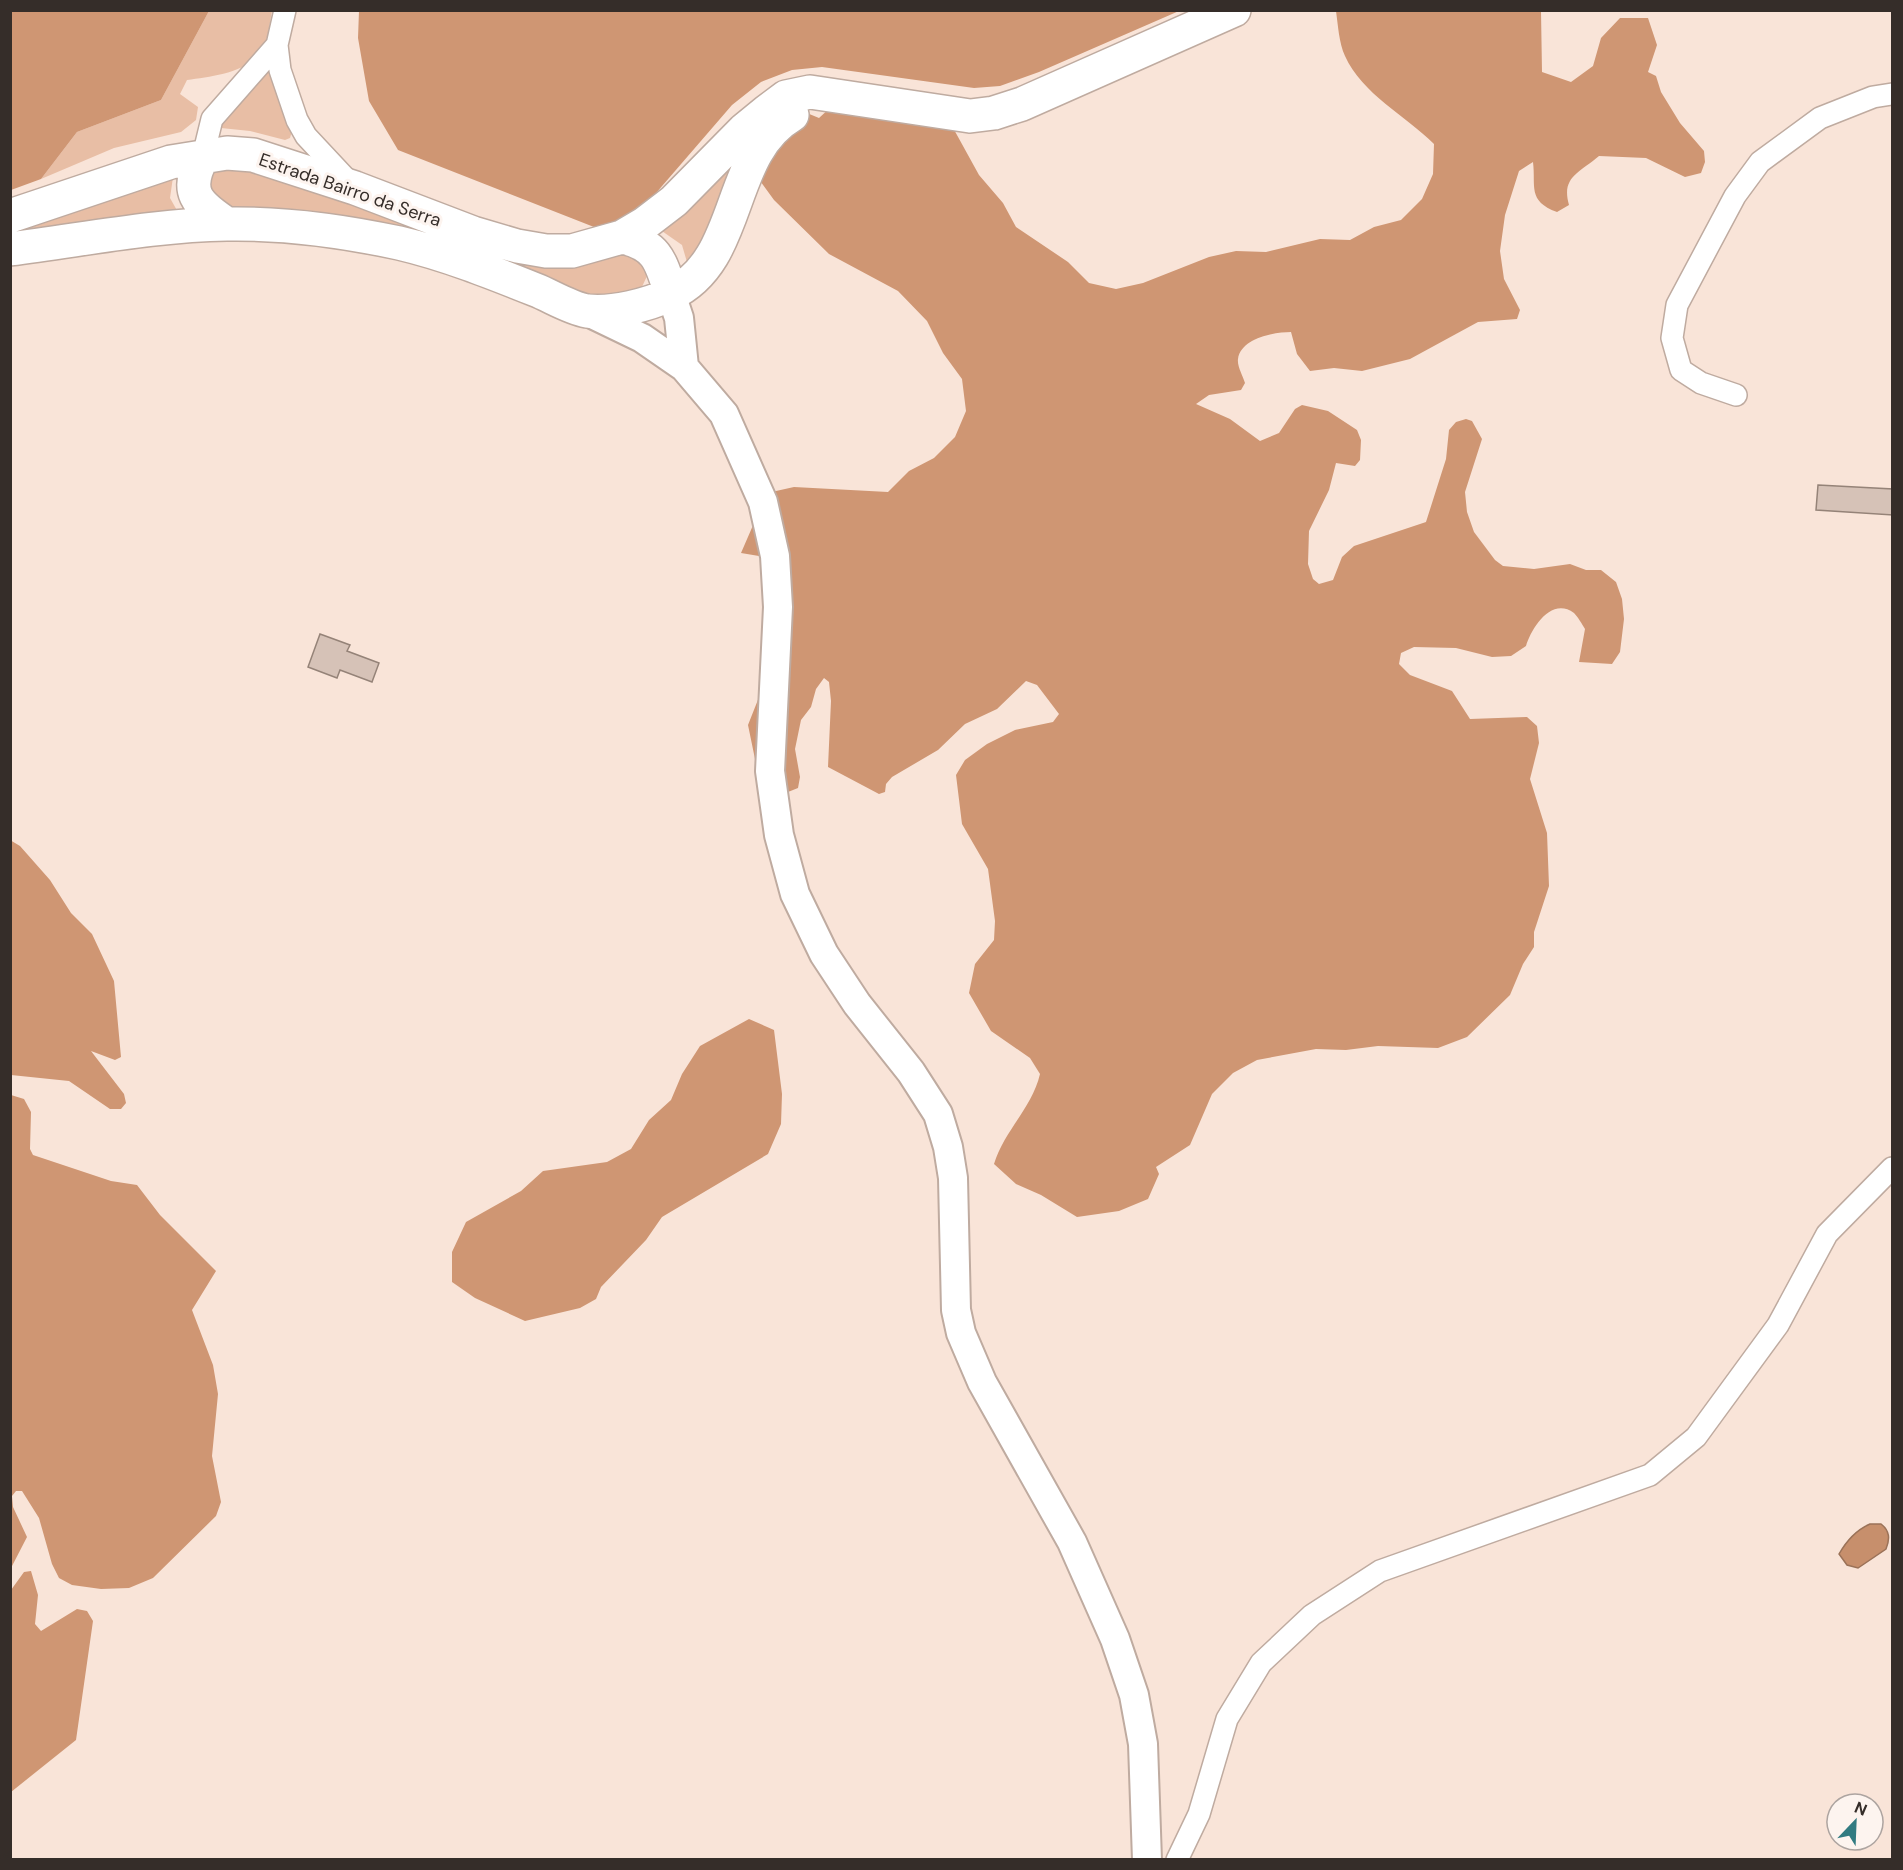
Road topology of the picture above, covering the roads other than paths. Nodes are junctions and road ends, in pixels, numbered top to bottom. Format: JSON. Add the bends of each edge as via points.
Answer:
{"nodes":[{"id":1,"x":285,"y":10,"type":"edge"},
{"id":2,"x":1234,"y":10,"type":"edge"},
{"id":3,"x":277,"y":45,"type":"junction"},
{"id":4,"x":1893,"y":94,"type":"edge"},
{"id":5,"x":863,"y":98,"type":"junction"},
{"id":6,"x":203,"y":156,"type":"junction"},
{"id":7,"x":355,"y":188,"type":"junction"},
{"id":8,"x":10,"y":216,"type":"edge"},
{"id":9,"x":227,"y":224,"type":"junction"},
{"id":10,"x":622,"y":237,"type":"junction"},
{"id":11,"x":10,"y":249,"type":"edge"},
{"id":12,"x":671,"y":294,"type":"junction"},
{"id":13,"x":586,"y":311,"type":"junction"},
{"id":14,"x":684,"y":367,"type":"junction"},
{"id":15,"x":1736,"y":395,"type":"dead end"},
{"id":16,"x":1893,"y":1168,"type":"edge"},
{"id":17,"x":1147,"y":1860,"type":"edge"},
{"id":18,"x":1177,"y":1860,"type":"edge"}],
"edges":[{"from":1,"to":3,"type":"street"},
{"from":2,"to":5,"type":"main road","via":[[1023,104],[994,113],[951,114]]},
{"from":3,"to":6,"type":"street","via":[[212,119]]},
{"from":3,"to":7,"type":"street","via":[[280,70],[297,120],[306,136]]},
{"from":4,"to":15,"type":"street","via":[[1873,97],[1820,118],[1760,162],[1735,196],[1677,305],[1672,338],[1681,370],[1701,383]]},
{"from":5,"to":10,"type":"main road","name":"Estrada Bairro da Serra","via":[[810,92],[786,97],[744,130],[674,201]]},
{"from":5,"to":12,"type":"main road","name":"Estrada Bairro da Serra","via":[[824,100],[784,120],[769,134],[755,153],[711,259],[701,273]]},
{"from":6,"to":7,"type":"main road","name":"Estrada Bairro da Serra","via":[[253,155]]},
{"from":6,"to":8,"type":"main road","name":"Estrada Bairro da Serra","via":[[171,162]]},
{"from":6,"to":9,"type":"main road","via":[[196,169],[194,196],[200,206]]},
{"from":7,"to":10,"type":"main road","name":"Estrada Bairro da Serra","via":[[473,233],[526,248],[572,251]]},
{"from":9,"to":11,"type":"main road","name":"Estrada Bairro da Serra"},
{"from":9,"to":13,"type":"main road","name":"Estrada Bairro da Serra","via":[[322,230],[399,244],[465,262]]},
{"from":10,"to":12,"type":"main road","via":[[644,243],[656,254]]},
{"from":12,"to":13,"type":"main road","name":"Estrada Bairro da Serra","via":[[619,309]]},
{"from":12,"to":14,"type":"main road","via":[[679,318]]},
{"from":13,"to":14,"type":"main road","name":"Estrada Bairro da Serra","via":[[642,338]]},
{"from":14,"to":17,"type":"main road","name":"Estrada Bairro da Serra","via":[[724,414],[763,502],[775,556],[778,607],[770,771],[779,835],[795,894],[824,954],[938,1114],[953,1178],[961,1333],[982,1382],[1072,1542],[1115,1639],[1134,1695],[1143,1744]]},
{"from":16,"to":18,"type":"street","via":[[1827,1234],[1778,1325],[1696,1437],[1650,1475],[1380,1571],[1312,1615],[1261,1663],[1227,1719],[1199,1814]]}]}
